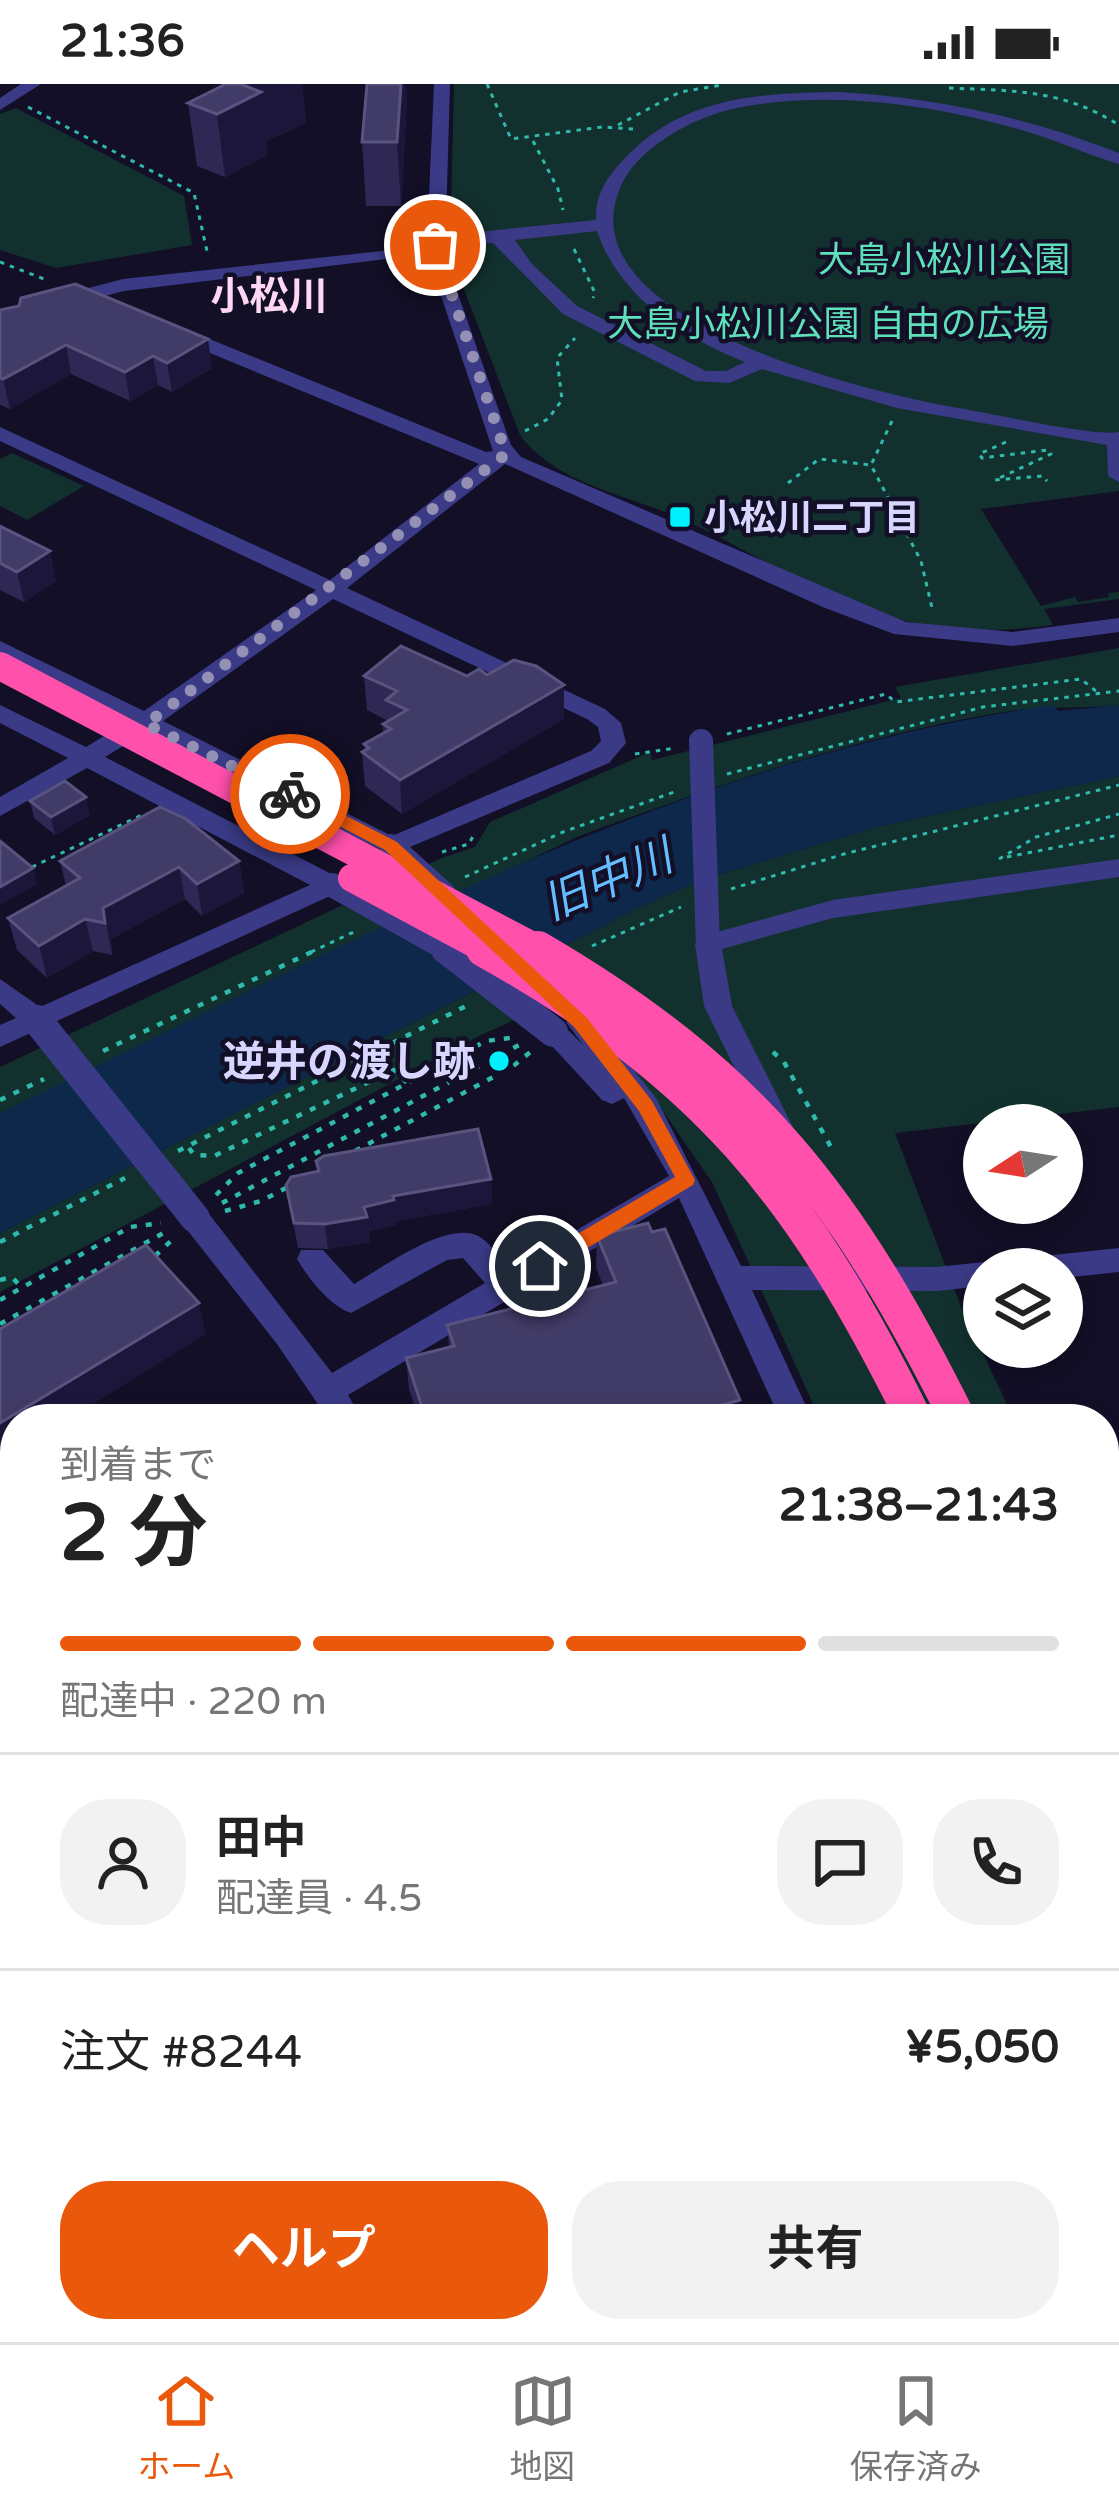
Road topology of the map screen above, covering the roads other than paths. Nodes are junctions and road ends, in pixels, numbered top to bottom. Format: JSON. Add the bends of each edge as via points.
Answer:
{"nodes":[{"id":1,"x":33,"y":84,"type":"edge"},
{"id":2,"x":442,"y":84,"type":"edge"},
{"id":3,"x":0,"y":105,"type":"edge"},
{"id":4,"x":1119,"y":159,"type":"edge"},
{"id":5,"x":608,"y":224,"type":"junction"},
{"id":6,"x":497,"y":237,"type":"junction"},
{"id":7,"x":457,"y":240,"type":"dead end"},
{"id":8,"x":435,"y":245,"type":"junction"},
{"id":9,"x":87,"y":292,"type":"junction"},
{"id":10,"x":0,"y":302,"type":"edge"},
{"id":11,"x":115,"y":308,"type":"edge"},
{"id":12,"x":0,"y":317,"type":"edge"},
{"id":13,"x":154,"y":323,"type":"edge"},
{"id":14,"x":762,"y":362,"type":"junction"},
{"id":15,"x":0,"y":433,"type":"edge"},
{"id":16,"x":1118,"y":440,"type":"edge"},
{"id":17,"x":506,"y":454,"type":"junction"},
{"id":18,"x":1119,"y":476,"type":"edge"},
{"id":19,"x":330,"y":588,"type":"junction"},
{"id":20,"x":1119,"y":625,"type":"edge"},
{"id":21,"x":0,"y":648,"type":"edge"},
{"id":22,"x":0,"y":666,"type":"edge"},
{"id":23,"x":0,"y":692,"type":"edge"},
{"id":24,"x":0,"y":713,"type":"edge"},
{"id":25,"x":146,"y":724,"type":"junction"},
{"id":26,"x":701,"y":741,"type":"road end"},
{"id":27,"x":88,"y":760,"type":"junction"},
{"id":28,"x":0,"y":808,"type":"edge"},
{"id":29,"x":391,"y":846,"type":"junction"},
{"id":30,"x":1119,"y":868,"type":"edge"},
{"id":31,"x":332,"y":885,"type":"junction"},
{"id":32,"x":709,"y":944,"type":"junction"},
{"id":33,"x":0,"y":989,"type":"edge"},
{"id":34,"x":37,"y":1020,"type":"junction"},
{"id":35,"x":546,"y":1035,"type":"junction"},
{"id":36,"x":0,"y":1037,"type":"edge"},
{"id":37,"x":686,"y":1180,"type":"junction"},
{"id":38,"x":839,"y":1244,"type":"dead end"},
{"id":39,"x":312,"y":1259,"type":"dead end"},
{"id":40,"x":1119,"y":1260,"type":"edge"},
{"id":41,"x":1083,"y":1264,"type":"edge"},
{"id":42,"x":963,"y":1276,"type":"edge"},
{"id":43,"x":732,"y":1278,"type":"junction"},
{"id":44,"x":506,"y":1286,"type":"junction"},
{"id":45,"x":328,"y":1391,"type":"junction"},
{"id":46,"x":336,"y":1404,"type":"edge"},
{"id":47,"x":789,"y":1404,"type":"edge"},
{"id":48,"x":906,"y":1404,"type":"edge"},
{"id":49,"x":950,"y":1404,"type":"edge"}],
"edges":[{"from":1,"to":3,"type":"street"},
{"from":2,"to":8,"type":"street"},
{"from":4,"to":5,"type":"street","via":[[1042,128],[983,116],[838,99],[730,105],[656,137],[610,188]]},
{"from":5,"to":6,"type":"street"},
{"from":5,"to":14,"type":"street","via":[[628,276],[660,306]]},
{"from":6,"to":7,"type":"street"},
{"from":6,"to":14,"type":"street","via":[[570,310],[702,377]]},
{"from":8,"to":9,"type":"street"},
{"from":8,"to":10,"type":"street","via":[[144,268]]},
{"from":8,"to":17,"type":"street"},
{"from":9,"to":11,"type":"street"},
{"from":9,"to":12,"type":"street"},
{"from":13,"to":17,"type":"street","via":[[484,459]]},
{"from":14,"to":16,"type":"street","via":[[899,406]]},
{"from":15,"to":19,"type":"street"},
{"from":16,"to":18,"type":"street"},
{"from":17,"to":19,"type":"street"},
{"from":17,"to":20,"type":"street","via":[[848,610],[935,636],[1013,640]]},
{"from":19,"to":25,"type":"street"},
{"from":19,"to":29,"type":"street","via":[[596,713],[614,733],[600,757]]},
{"from":21,"to":25,"type":"street"},
{"from":22,"to":49,"type":"highway","bridge":true,"via":[[474,913],[657,1024],[752,1106],[836,1202]]},
{"from":23,"to":48,"type":"highway","bridge":true,"via":[[458,934],[635,1045],[721,1121],[800,1216]]},
{"from":24,"to":27,"type":"street"},
{"from":25,"to":27,"type":"street"},
{"from":25,"to":29,"type":"street"},
{"from":26,"to":32,"type":"street","bridge":true},
{"from":27,"to":28,"type":"street"},
{"from":27,"to":31,"type":"street"},
{"from":29,"to":35,"type":"street","bridge":true},
{"from":30,"to":32,"type":"street","via":[[832,909]]},
{"from":31,"to":34,"type":"street"},
{"from":31,"to":35,"type":"street","bridge":true,"via":[[462,958]]},
{"from":32,"to":38,"type":"street","via":[[718,1006]]},
{"from":33,"to":34,"type":"street"},
{"from":34,"to":36,"type":"street"},
{"from":34,"to":45,"type":"street","bridge":true},
{"from":35,"to":37,"type":"street","via":[[597,1075]]},
{"from":37,"to":43,"type":"street"},
{"from":37,"to":44,"type":"street"},
{"from":39,"to":44,"type":"street","via":[[351,1301],[441,1249],[470,1245]]},
{"from":40,"to":41,"type":"street"},
{"from":42,"to":43,"type":"street"},
{"from":43,"to":47,"type":"street"},
{"from":44,"to":45,"type":"street"},
{"from":45,"to":46,"type":"street"}]}
